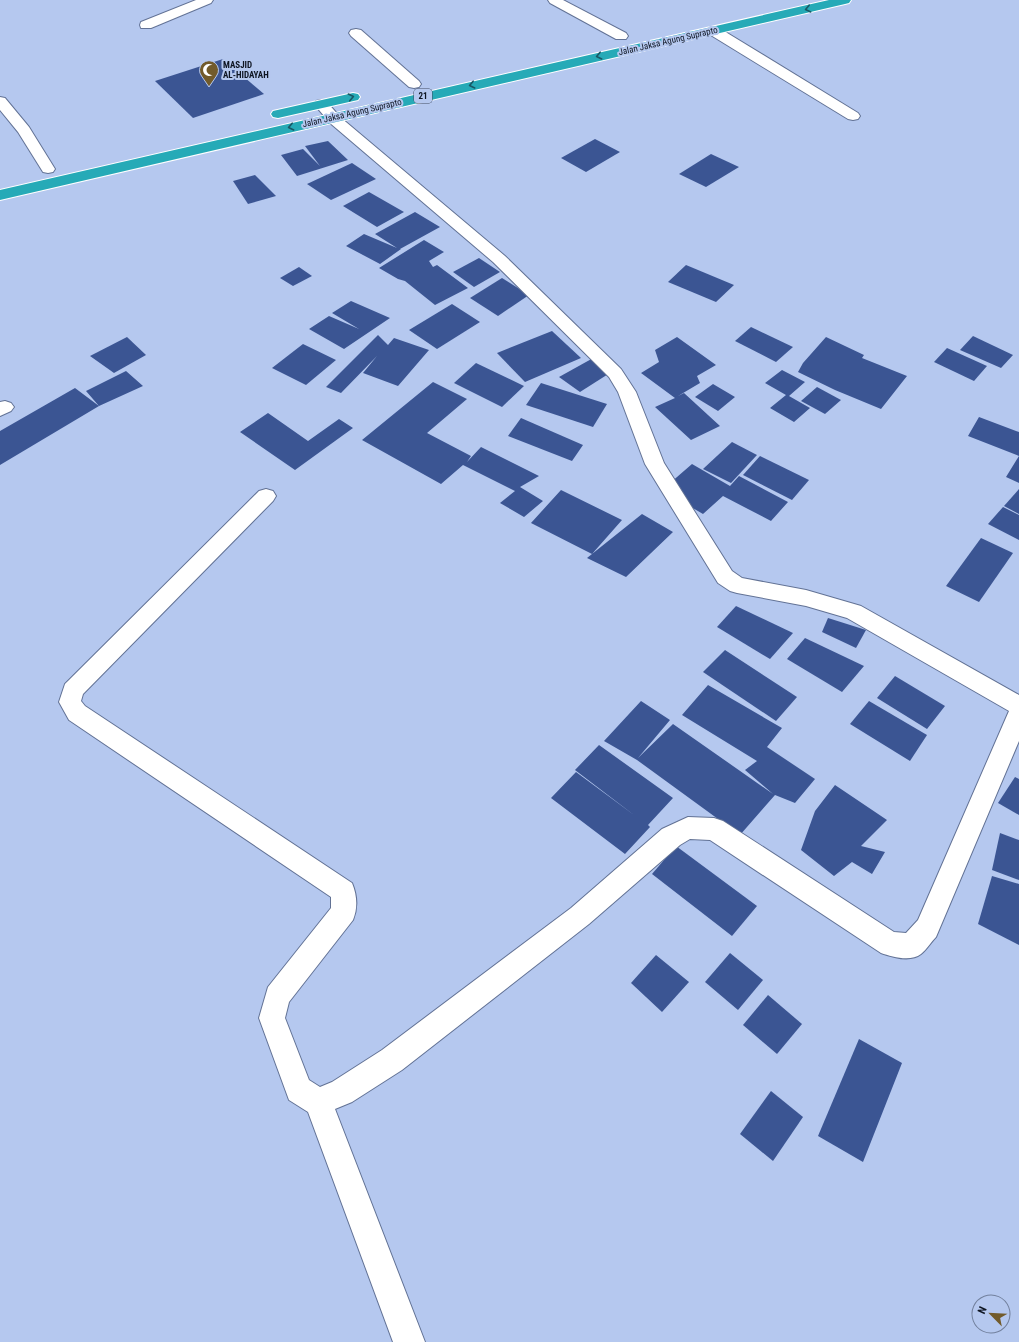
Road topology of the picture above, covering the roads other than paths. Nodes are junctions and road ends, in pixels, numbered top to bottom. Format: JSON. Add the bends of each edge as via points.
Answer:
{"nodes":[{"id":1,"x":207,"y":0,"type":"edge"},
{"id":2,"x":554,"y":0,"type":"edge"},
{"id":3,"x":846,"y":0,"type":"edge"},
{"id":4,"x":146,"y":25,"type":"dead end"},
{"id":5,"x":714,"y":31,"type":"junction"},
{"id":6,"x":356,"y":33,"type":"dead end"},
{"id":7,"x":636,"y":33,"type":"dead end"},
{"id":8,"x":621,"y":36,"type":"junction"},
{"id":9,"x":606,"y":40,"type":"dead end"},
{"id":10,"x":429,"y":80,"type":"dead end"},
{"id":11,"x":414,"y":84,"type":"junction"},
{"id":12,"x":399,"y":87,"type":"dead end"},
{"id":13,"x":368,"y":94,"type":"dead end"},
{"id":14,"x":0,"y":101,"type":"edge"},
{"id":15,"x":327,"y":111,"type":"junction"},
{"id":16,"x":853,"y":116,"type":"dead end"},
{"id":17,"x":268,"y":117,"type":"dead end"},
{"id":18,"x":63,"y":166,"type":"dead end"},
{"id":19,"x":41,"y":171,"type":"joint"},
{"id":20,"x":0,"y":195,"type":"edge"},
{"id":21,"x":266,"y":496,"type":"dead end"},
{"id":22,"x":1019,"y":706,"type":"edge"},
{"id":23,"x":1019,"y":714,"type":"edge"},
{"id":24,"x":318,"y":1102,"type":"junction"},
{"id":25,"x":409,"y":1342,"type":"edge"}],
"edges":[{"from":1,"to":4,"type":"street"},
{"from":2,"to":8,"type":"street"},
{"from":3,"to":5,"type":"highway","name":"Jalan Jaksa Agung Suprapto","number":"21","one_way":true},
{"from":5,"to":15,"type":"highway","name":"Jalan Jaksa Agung Suprapto","number":"21","one_way":true},
{"from":5,"to":16,"type":"street"},
{"from":6,"to":11,"type":"street"},
{"from":7,"to":8,"type":"highway","name":"Jalan Jaksa Agung Suprapto"},
{"from":8,"to":9,"type":"highway","name":"Jalan Jaksa Agung Suprapto"},
{"from":10,"to":11,"type":"highway","name":"Jalan Jaksa Agung Suprapto","number":"21"},
{"from":11,"to":12,"type":"highway","name":"Jalan Jaksa Agung Suprapto","number":"21"},
{"from":15,"to":13,"type":"highway","name":"Jalan Jaksa Agung Suprapto","number":"21","one_way":true},
{"from":14,"to":19,"type":"street","via":[[24,130]]},
{"from":15,"to":17,"type":"highway","name":"Jalan Jaksa Agung Suprapto","number":"21"},
{"from":15,"to":20,"type":"highway","name":"Jalan Jaksa Agung Suprapto","number":"21","one_way":true},
{"from":15,"to":22,"type":"street","via":[[499,259],[615,373],[627,392],[655,464],[725,576],[737,585],[806,598],[854,612]]},
{"from":18,"to":19,"type":"highway"},
{"from":21,"to":24,"type":"street","via":[[73,690],[70,702],[77,713],[343,891],[344,912],[277,996],[272,1018],[299,1090]]},
{"from":23,"to":24,"type":"street","via":[[927,928],[911,946],[890,944],[714,829],[688,828],[671,837],[580,916],[392,1060],[342,1092]]},
{"from":24,"to":25,"type":"street"}]}
